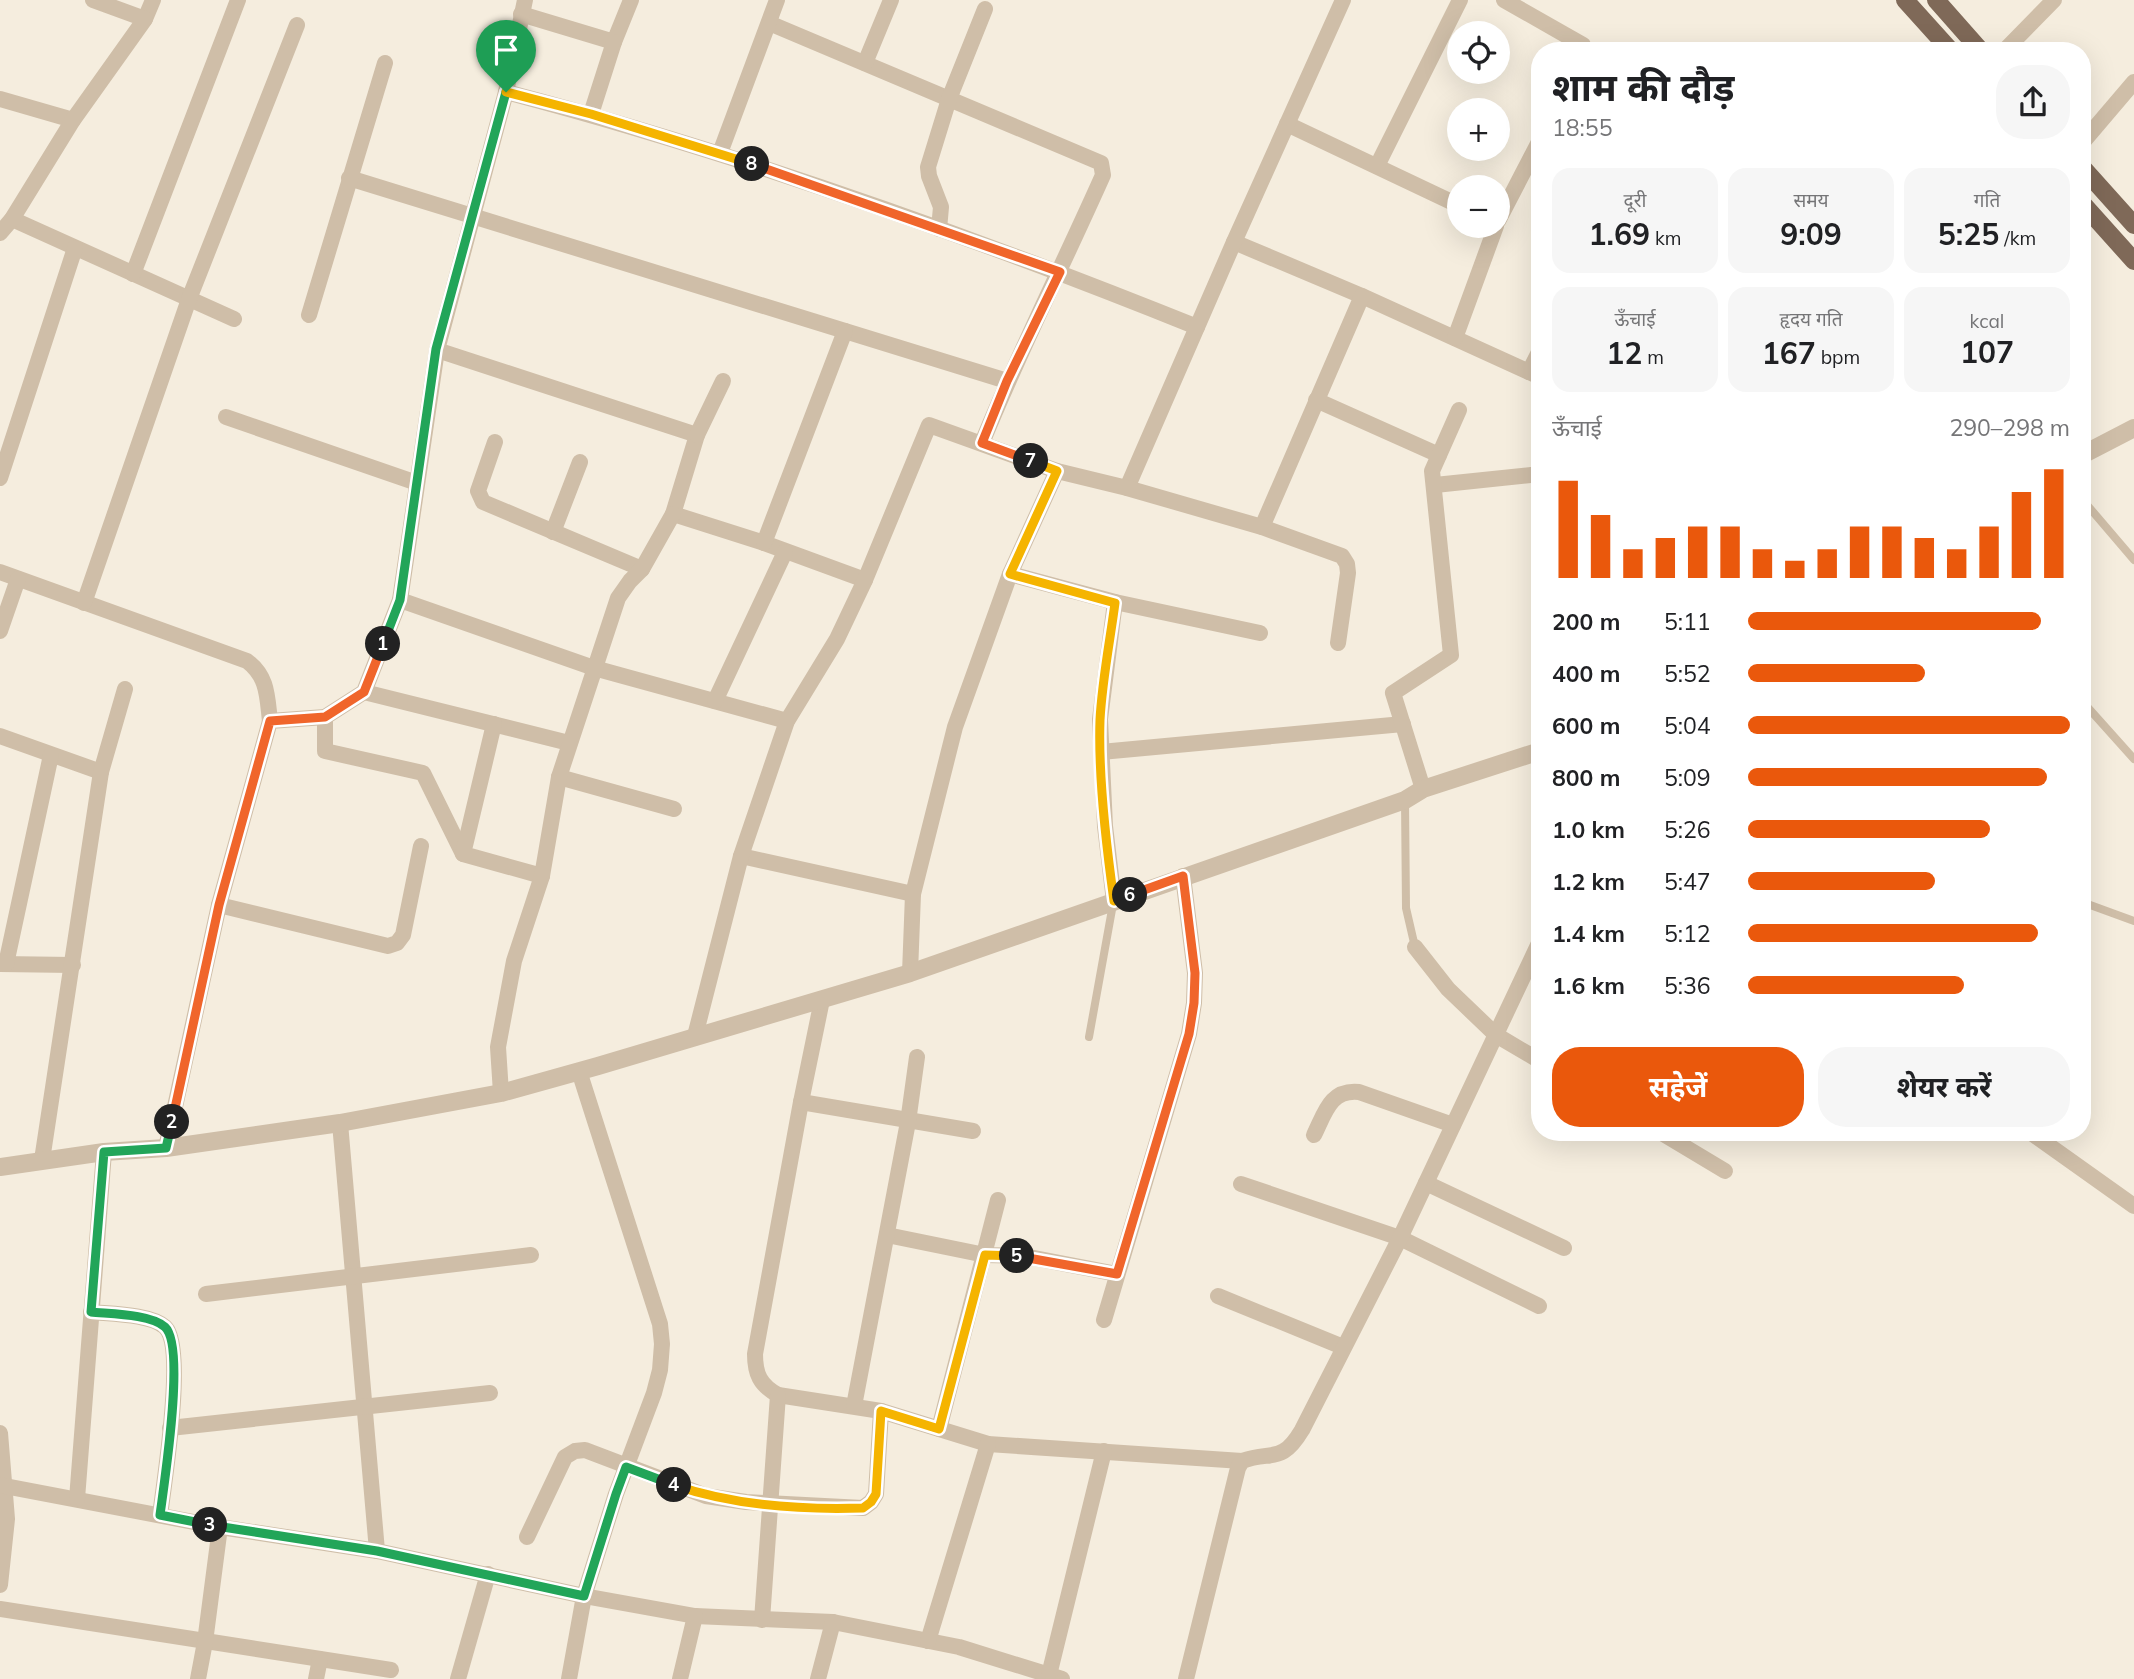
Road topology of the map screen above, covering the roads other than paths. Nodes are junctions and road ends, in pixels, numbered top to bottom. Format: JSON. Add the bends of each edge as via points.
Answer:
{"nodes":[{"id":1,"x":93,"y":0,"type":"edge"},
{"id":2,"x":153,"y":0,"type":"edge"},
{"id":3,"x":238,"y":0,"type":"edge"},
{"id":4,"x":631,"y":0,"type":"edge"},
{"id":5,"x":777,"y":0,"type":"edge"},
{"id":6,"x":891,"y":0,"type":"edge"},
{"id":7,"x":1343,"y":0,"type":"edge"},
{"id":8,"x":1460,"y":0,"type":"edge"},
{"id":9,"x":1504,"y":0,"type":"edge"},
{"id":10,"x":1905,"y":0,"type":"edge"},
{"id":11,"x":1936,"y":0,"type":"edge"},
{"id":12,"x":2054,"y":0,"type":"edge"},
{"id":13,"x":522,"y":7,"type":"edge"},
{"id":14,"x":985,"y":9,"type":"dead end"},
{"id":15,"x":145,"y":19,"type":"junction"},
{"id":16,"x":769,"y":23,"type":"junction"},
{"id":17,"x":297,"y":25,"type":"dead end"},
{"id":18,"x":614,"y":42,"type":"junction"},
{"id":19,"x":1578,"y":42,"type":"edge"},
{"id":20,"x":1943,"y":42,"type":"edge"},
{"id":21,"x":1973,"y":42,"type":"edge"},
{"id":22,"x":2013,"y":42,"type":"edge"},
{"id":23,"x":385,"y":63,"type":"dead end"},
{"id":24,"x":865,"y":63,"type":"junction"},
{"id":25,"x":2134,"y":82,"type":"edge"},
{"id":26,"x":506,"y":92,"type":"junction"},
{"id":27,"x":0,"y":99,"type":"edge"},
{"id":28,"x":949,"y":99,"type":"junction"},
{"id":29,"x":591,"y":114,"type":"junction"},
{"id":30,"x":73,"y":120,"type":"junction"},
{"id":31,"x":1287,"y":124,"type":"junction"},
{"id":32,"x":2091,"y":132,"type":"edge"},
{"id":33,"x":720,"y":153,"type":"junction"},
{"id":34,"x":1531,"y":157,"type":"edge"},
{"id":35,"x":1377,"y":166,"type":"junction"},
{"id":36,"x":2091,"y":177,"type":"edge"},
{"id":37,"x":349,"y":178,"type":"junction"},
{"id":38,"x":1510,"y":198,"type":"edge"},
{"id":39,"x":1447,"y":200,"type":"edge"},
{"id":40,"x":2091,"y":213,"type":"edge"},
{"id":41,"x":472,"y":217,"type":"junction"},
{"id":42,"x":12,"y":219,"type":"junction"},
{"id":43,"x":2134,"y":225,"type":"edge"},
{"id":44,"x":939,"y":229,"type":"junction"},
{"id":45,"x":0,"y":233,"type":"edge"},
{"id":46,"x":1492,"y":238,"type":"edge"},
{"id":47,"x":1234,"y":242,"type":"junction"},
{"id":48,"x":75,"y":248,"type":"junction"},
{"id":49,"x":2134,"y":261,"type":"edge"},
{"id":50,"x":1060,"y":272,"type":"junction"},
{"id":51,"x":133,"y":274,"type":"junction"},
{"id":52,"x":1362,"y":296,"type":"junction"},
{"id":53,"x":189,"y":299,"type":"junction"},
{"id":54,"x":309,"y":315,"type":"dead end"},
{"id":55,"x":234,"y":319,"type":"dead end"},
{"id":56,"x":1197,"y":327,"type":"junction"},
{"id":57,"x":845,"y":331,"type":"junction"},
{"id":58,"x":1455,"y":338,"type":"junction"},
{"id":59,"x":436,"y":349,"type":"junction"},
{"id":60,"x":1531,"y":373,"type":"edge"},
{"id":61,"x":723,"y":381,"type":"dead end"},
{"id":62,"x":1007,"y":381,"type":"junction"},
{"id":63,"x":1317,"y":400,"type":"junction"},
{"id":64,"x":1459,"y":410,"type":"dead end"},
{"id":65,"x":226,"y":417,"type":"dead end"},
{"id":66,"x":2134,"y":428,"type":"edge"},
{"id":67,"x":697,"y":435,"type":"junction"},
{"id":68,"x":495,"y":442,"type":"dead end"},
{"id":69,"x":982,"y":443,"type":"junction"},
{"id":70,"x":2091,"y":451,"type":"edge"},
{"id":71,"x":1439,"y":455,"type":"junction"},
{"id":72,"x":580,"y":462,"type":"dead end"},
{"id":73,"x":1057,"y":471,"type":"junction"},
{"id":74,"x":1531,"y":475,"type":"edge"},
{"id":75,"x":0,"y":478,"type":"edge"},
{"id":76,"x":418,"y":483,"type":"junction"},
{"id":77,"x":1435,"y":485,"type":"junction"},
{"id":78,"x":1127,"y":488,"type":"junction"},
{"id":79,"x":2091,"y":510,"type":"edge"},
{"id":80,"x":673,"y":514,"type":"junction"},
{"id":81,"x":1262,"y":527,"type":"junction"},
{"id":82,"x":553,"y":532,"type":"junction"},
{"id":83,"x":764,"y":543,"type":"junction"},
{"id":84,"x":785,"y":552,"type":"junction"},
{"id":85,"x":2134,"y":560,"type":"edge"},
{"id":86,"x":642,"y":569,"type":"junction"},
{"id":87,"x":0,"y":572,"type":"edge"},
{"id":88,"x":1010,"y":574,"type":"junction"},
{"id":89,"x":18,"y":579,"type":"junction"},
{"id":90,"x":865,"y":580,"type":"junction"},
{"id":91,"x":400,"y":600,"type":"junction"},
{"id":92,"x":84,"y":603,"type":"junction"},
{"id":93,"x":1115,"y":603,"type":"junction"},
{"id":94,"x":0,"y":631,"type":"edge"},
{"id":95,"x":1260,"y":633,"type":"dead end"},
{"id":96,"x":1338,"y":643,"type":"dead end"},
{"id":97,"x":594,"y":668,"type":"junction"},
{"id":98,"x":125,"y":689,"type":"dead end"},
{"id":99,"x":364,"y":692,"type":"junction"},
{"id":100,"x":715,"y":701,"type":"junction"},
{"id":101,"x":2091,"y":711,"type":"edge"},
{"id":102,"x":325,"y":717,"type":"junction"},
{"id":103,"x":270,"y":721,"type":"junction"},
{"id":104,"x":787,"y":721,"type":"junction"},
{"id":105,"x":494,"y":724,"type":"junction"},
{"id":106,"x":1403,"y":724,"type":"junction"},
{"id":107,"x":0,"y":736,"type":"edge"},
{"id":108,"x":569,"y":743,"type":"junction"},
{"id":109,"x":1101,"y":752,"type":"junction"},
{"id":110,"x":1531,"y":754,"type":"edge"},
{"id":111,"x":51,"y":755,"type":"junction"},
{"id":112,"x":2134,"y":759,"type":"edge"},
{"id":113,"x":101,"y":772,"type":"junction"},
{"id":114,"x":559,"y":777,"type":"junction"},
{"id":115,"x":1423,"y":789,"type":"junction"},
{"id":116,"x":1405,"y":800,"type":"junction"},
{"id":117,"x":674,"y":809,"type":"dead end"},
{"id":118,"x":421,"y":846,"type":"dead end"},
{"id":119,"x":463,"y":853,"type":"junction"},
{"id":120,"x":741,"y":856,"type":"junction"},
{"id":121,"x":542,"y":876,"type":"junction"},
{"id":122,"x":1183,"y":876,"type":"junction"},
{"id":123,"x":913,"y":894,"type":"junction"},
{"id":124,"x":1114,"y":901,"type":"junction"},
{"id":125,"x":219,"y":905,"type":"junction"},
{"id":126,"x":2091,"y":905,"type":"edge"},
{"id":127,"x":2134,"y":920,"type":"edge"},
{"id":128,"x":1415,"y":947,"type":"joint"},
{"id":129,"x":1531,"y":960,"type":"edge"},
{"id":130,"x":3,"y":964,"type":"edge"},
{"id":131,"x":73,"y":965,"type":"junction"},
{"id":132,"x":910,"y":973,"type":"junction"},
{"id":133,"x":822,"y":1000,"type":"junction"},
{"id":134,"x":1496,"y":1035,"type":"junction"},
{"id":135,"x":695,"y":1036,"type":"junction"},
{"id":136,"x":1089,"y":1037,"type":"dead end"},
{"id":137,"x":1531,"y":1056,"type":"edge"},
{"id":138,"x":917,"y":1057,"type":"dead end"},
{"id":139,"x":579,"y":1071,"type":"junction"},
{"id":140,"x":501,"y":1093,"type":"junction"},
{"id":141,"x":801,"y":1102,"type":"junction"},
{"id":142,"x":908,"y":1122,"type":"junction"},
{"id":143,"x":340,"y":1123,"type":"junction"},
{"id":144,"x":1453,"y":1125,"type":"junction"},
{"id":145,"x":973,"y":1131,"type":"dead end"},
{"id":146,"x":1314,"y":1135,"type":"dead end"},
{"id":147,"x":1675,"y":1141,"type":"edge"},
{"id":148,"x":2043,"y":1141,"type":"edge"},
{"id":149,"x":166,"y":1148,"type":"junction"},
{"id":150,"x":104,"y":1152,"type":"junction"},
{"id":151,"x":42,"y":1160,"type":"junction"},
{"id":152,"x":0,"y":1167,"type":"edge"},
{"id":153,"x":1726,"y":1171,"type":"dead end"},
{"id":154,"x":1426,"y":1183,"type":"junction"},
{"id":155,"x":1241,"y":1184,"type":"dead end"},
{"id":156,"x":998,"y":1200,"type":"dead end"},
{"id":157,"x":2134,"y":1206,"type":"edge"},
{"id":158,"x":887,"y":1235,"type":"junction"},
{"id":159,"x":1400,"y":1238,"type":"junction"},
{"id":160,"x":1564,"y":1248,"type":"dead end"},
{"id":161,"x":531,"y":1255,"type":"dead end"},
{"id":162,"x":985,"y":1255,"type":"junction"},
{"id":163,"x":1117,"y":1274,"type":"junction"},
{"id":164,"x":353,"y":1277,"type":"junction"},
{"id":165,"x":206,"y":1294,"type":"dead end"},
{"id":166,"x":1219,"y":1296,"type":"dead end"},
{"id":167,"x":1539,"y":1306,"type":"dead end"},
{"id":168,"x":91,"y":1312,"type":"junction"},
{"id":169,"x":1104,"y":1320,"type":"dead end"},
{"id":170,"x":1343,"y":1347,"type":"junction"},
{"id":171,"x":490,"y":1393,"type":"dead end"},
{"id":172,"x":778,"y":1395,"type":"junction"},
{"id":173,"x":854,"y":1406,"type":"junction"},
{"id":174,"x":365,"y":1407,"type":"junction"},
{"id":175,"x":881,"y":1411,"type":"junction"},
{"id":176,"x":170,"y":1428,"type":"junction"},
{"id":177,"x":939,"y":1429,"type":"junction"},
{"id":178,"x":0,"y":1433,"type":"edge"},
{"id":179,"x":988,"y":1444,"type":"junction"},
{"id":180,"x":1104,"y":1451,"type":"junction"},
{"id":181,"x":1242,"y":1461,"type":"junction"},
{"id":182,"x":626,"y":1467,"type":"junction"},
{"id":183,"x":3,"y":1486,"type":"edge"},
{"id":184,"x":76,"y":1499,"type":"junction"},
{"id":185,"x":771,"y":1504,"type":"junction"},
{"id":186,"x":160,"y":1515,"type":"junction"},
{"id":187,"x":220,"y":1527,"type":"junction"},
{"id":188,"x":527,"y":1537,"type":"dead end"},
{"id":189,"x":377,"y":1551,"type":"junction"},
{"id":190,"x":488,"y":1574,"type":"junction"},
{"id":191,"x":0,"y":1584,"type":"edge"},
{"id":192,"x":584,"y":1596,"type":"junction"},
{"id":193,"x":0,"y":1609,"type":"edge"},
{"id":194,"x":695,"y":1616,"type":"junction"},
{"id":195,"x":762,"y":1620,"type":"junction"},
{"id":196,"x":833,"y":1622,"type":"junction"},
{"id":197,"x":928,"y":1641,"type":"junction"},
{"id":198,"x":205,"y":1642,"type":"junction"},
{"id":199,"x":320,"y":1659,"type":"junction"},
{"id":200,"x":391,"y":1670,"type":"dead end"},
{"id":201,"x":1055,"y":1677,"type":"edge"},
{"id":202,"x":198,"y":1679,"type":"edge"},
{"id":203,"x":316,"y":1679,"type":"edge"},
{"id":204,"x":458,"y":1679,"type":"edge"},
{"id":205,"x":569,"y":1679,"type":"edge"},
{"id":206,"x":680,"y":1679,"type":"edge"},
{"id":207,"x":818,"y":1679,"type":"edge"},
{"id":208,"x":1186,"y":1679,"type":"edge"}],
"edges":[{"from":1,"to":15,"type":"street"},
{"from":2,"to":15,"type":"street"},
{"from":3,"to":51,"type":"street"},
{"from":4,"to":18,"type":"street"},
{"from":5,"to":16,"type":"street"},
{"from":6,"to":24,"type":"street"},
{"from":7,"to":31,"type":"street"},
{"from":8,"to":35,"type":"street"},
{"from":9,"to":19,"type":"street"},
{"from":10,"to":20,"type":"main road"},
{"from":11,"to":21,"type":"main road"},
{"from":12,"to":22,"type":"street"},
{"from":13,"to":18,"type":"street"},
{"from":13,"to":26,"type":"street"},
{"from":14,"to":28,"type":"street"},
{"from":15,"to":30,"type":"street"},
{"from":16,"to":24,"type":"street"},
{"from":16,"to":33,"type":"street"},
{"from":17,"to":53,"type":"street"},
{"from":18,"to":29,"type":"street"},
{"from":23,"to":37,"type":"street"},
{"from":24,"to":28,"type":"street"},
{"from":25,"to":32,"type":"street"},
{"from":26,"to":29,"type":"street"},
{"from":26,"to":41,"type":"street"},
{"from":27,"to":30,"type":"street"},
{"from":28,"to":44,"type":"street","via":[[928,167],[941,207]]},
{"from":28,"to":50,"type":"street","via":[[1101,163],[1103,176]]},
{"from":29,"to":33,"type":"street"},
{"from":30,"to":42,"type":"street"},
{"from":31,"to":35,"type":"street"},
{"from":31,"to":47,"type":"street"},
{"from":33,"to":44,"type":"street"},
{"from":34,"to":38,"type":"street"},
{"from":35,"to":39,"type":"street"},
{"from":36,"to":43,"type":"main road"},
{"from":37,"to":41,"type":"street"},
{"from":37,"to":54,"type":"street"},
{"from":40,"to":49,"type":"main road"},
{"from":41,"to":57,"type":"street"},
{"from":41,"to":59,"type":"street"},
{"from":42,"to":45,"type":"street"},
{"from":42,"to":48,"type":"street"},
{"from":44,"to":50,"type":"street"},
{"from":46,"to":58,"type":"street"},
{"from":47,"to":52,"type":"street"},
{"from":47,"to":56,"type":"street"},
{"from":48,"to":51,"type":"street"},
{"from":48,"to":75,"type":"street"},
{"from":50,"to":56,"type":"street"},
{"from":50,"to":62,"type":"street"},
{"from":51,"to":53,"type":"street"},
{"from":52,"to":58,"type":"street"},
{"from":52,"to":63,"type":"street"},
{"from":53,"to":55,"type":"street"},
{"from":53,"to":92,"type":"street"},
{"from":56,"to":78,"type":"street"},
{"from":57,"to":62,"type":"street"},
{"from":57,"to":83,"type":"street"},
{"from":58,"to":60,"type":"street"},
{"from":59,"to":67,"type":"street"},
{"from":59,"to":76,"type":"street"},
{"from":61,"to":67,"type":"street"},
{"from":62,"to":69,"type":"street"},
{"from":63,"to":71,"type":"street"},
{"from":63,"to":81,"type":"street"},
{"from":64,"to":71,"type":"street"},
{"from":65,"to":76,"type":"street"},
{"from":66,"to":70,"type":"street"},
{"from":67,"to":80,"type":"street"},
{"from":68,"to":82,"type":"street","via":[[479,498]]},
{"from":69,"to":73,"type":"street"},
{"from":69,"to":90,"type":"street","via":[[929,425]]},
{"from":71,"to":77,"type":"street","via":[[1432,471]]},
{"from":72,"to":82,"type":"street"},
{"from":73,"to":78,"type":"street"},
{"from":73,"to":88,"type":"street"},
{"from":74,"to":77,"type":"street"},
{"from":76,"to":91,"type":"street"},
{"from":77,"to":106,"type":"street","via":[[1451,655],[1393,693]]},
{"from":78,"to":81,"type":"street"},
{"from":79,"to":85,"type":"lane"},
{"from":80,"to":83,"type":"street"},
{"from":80,"to":86,"type":"street"},
{"from":81,"to":96,"type":"street","via":[[1342,556],[1348,573]]},
{"from":82,"to":86,"type":"street"},
{"from":83,"to":84,"type":"street"},
{"from":84,"to":90,"type":"street"},
{"from":84,"to":100,"type":"street"},
{"from":86,"to":97,"type":"street","via":[[618,598]]},
{"from":87,"to":89,"type":"street"},
{"from":88,"to":93,"type":"street"},
{"from":88,"to":123,"type":"street","via":[[955,727]]},
{"from":89,"to":92,"type":"street"},
{"from":89,"to":94,"type":"street"},
{"from":90,"to":104,"type":"street","via":[[837,639]]},
{"from":91,"to":97,"type":"street"},
{"from":91,"to":99,"type":"street"},
{"from":92,"to":103,"type":"street","via":[[247,661],[266,684]]},
{"from":93,"to":95,"type":"street"},
{"from":93,"to":109,"type":"street","via":[[1100,719]]},
{"from":97,"to":100,"type":"street"},
{"from":97,"to":108,"type":"street"},
{"from":98,"to":113,"type":"street"},
{"from":99,"to":102,"type":"street"},
{"from":99,"to":105,"type":"street"},
{"from":100,"to":104,"type":"street"},
{"from":101,"to":112,"type":"lane"},
{"from":102,"to":103,"type":"street"},
{"from":102,"to":119,"type":"street","via":[[325,751],[422,773]]},
{"from":103,"to":125,"type":"street"},
{"from":104,"to":120,"type":"street"},
{"from":105,"to":108,"type":"street"},
{"from":105,"to":119,"type":"street"},
{"from":106,"to":109,"type":"street"},
{"from":106,"to":115,"type":"street"},
{"from":107,"to":111,"type":"street"},
{"from":108,"to":114,"type":"street"},
{"from":109,"to":124,"type":"street"},
{"from":110,"to":115,"type":"street"},
{"from":111,"to":113,"type":"street"},
{"from":111,"to":130,"type":"street"},
{"from":113,"to":131,"type":"street"},
{"from":114,"to":117,"type":"street"},
{"from":114,"to":121,"type":"street"},
{"from":115,"to":116,"type":"street"},
{"from":116,"to":122,"type":"street"},
{"from":116,"to":128,"type":"lane","via":[[1406,908]]},
{"from":118,"to":125,"type":"street","via":[[404,935],[388,946]]},
{"from":119,"to":121,"type":"street"},
{"from":120,"to":123,"type":"street"},
{"from":120,"to":135,"type":"street"},
{"from":121,"to":140,"type":"street","via":[[513,961],[503,1010],[498,1047]]},
{"from":122,"to":124,"type":"street"},
{"from":122,"to":163,"type":"street","via":[[1195,973],[1191,1023]]},
{"from":123,"to":132,"type":"street"},
{"from":124,"to":132,"type":"street"},
{"from":124,"to":136,"type":"lane"},
{"from":125,"to":149,"type":"street"},
{"from":126,"to":127,"type":"lane"},
{"from":128,"to":134,"type":"street","via":[[1448,989]]},
{"from":129,"to":134,"type":"street"},
{"from":130,"to":131,"type":"street"},
{"from":131,"to":151,"type":"street"},
{"from":132,"to":133,"type":"street"},
{"from":133,"to":135,"type":"street"},
{"from":133,"to":141,"type":"street"},
{"from":134,"to":137,"type":"street"},
{"from":134,"to":144,"type":"street"},
{"from":135,"to":139,"type":"street"},
{"from":138,"to":142,"type":"street"},
{"from":139,"to":140,"type":"street"},
{"from":139,"to":182,"type":"street","via":[[657,1315],[662,1344],[654,1393]]},
{"from":140,"to":143,"type":"street"},
{"from":141,"to":142,"type":"street"},
{"from":141,"to":172,"type":"street","via":[[755,1354],[759,1380]]},
{"from":142,"to":145,"type":"street"},
{"from":142,"to":158,"type":"street"},
{"from":143,"to":149,"type":"street"},
{"from":143,"to":164,"type":"street"},
{"from":144,"to":146,"type":"street","via":[[1347,1091],[1327,1108]]},
{"from":144,"to":154,"type":"street"},
{"from":147,"to":153,"type":"street"},
{"from":148,"to":157,"type":"street"},
{"from":149,"to":150,"type":"street"},
{"from":150,"to":151,"type":"street"},
{"from":150,"to":168,"type":"street"},
{"from":151,"to":152,"type":"street"},
{"from":154,"to":159,"type":"street"},
{"from":154,"to":160,"type":"street"},
{"from":155,"to":159,"type":"street"},
{"from":156,"to":162,"type":"street"},
{"from":158,"to":162,"type":"street"},
{"from":158,"to":173,"type":"street"},
{"from":159,"to":167,"type":"street"},
{"from":159,"to":170,"type":"street"},
{"from":161,"to":164,"type":"street"},
{"from":162,"to":163,"type":"street","via":[[1043,1259]]},
{"from":162,"to":177,"type":"street"},
{"from":163,"to":169,"type":"street"},
{"from":164,"to":165,"type":"street"},
{"from":164,"to":174,"type":"street"},
{"from":166,"to":170,"type":"street"},
{"from":168,"to":176,"type":"street","via":[[143,1318],[167,1329],[174,1354]]},
{"from":168,"to":184,"type":"street"},
{"from":170,"to":181,"type":"street","via":[[1296,1441],[1273,1457]]},
{"from":171,"to":174,"type":"street"},
{"from":172,"to":173,"type":"street"},
{"from":172,"to":185,"type":"street"},
{"from":173,"to":175,"type":"street"},
{"from":174,"to":176,"type":"street"},
{"from":174,"to":189,"type":"street"},
{"from":175,"to":177,"type":"street"},
{"from":175,"to":185,"type":"street","via":[[878,1478],[871,1502],[863,1508]]},
{"from":176,"to":186,"type":"street"},
{"from":177,"to":179,"type":"street"},
{"from":178,"to":183,"type":"street"},
{"from":179,"to":180,"type":"street"},
{"from":179,"to":197,"type":"street"},
{"from":180,"to":181,"type":"street"},
{"from":180,"to":201,"type":"street"},
{"from":181,"to":208,"type":"street"},
{"from":182,"to":185,"type":"street","via":[[706,1496]]},
{"from":182,"to":188,"type":"street","via":[[586,1450],[565,1457]]},
{"from":182,"to":192,"type":"street"},
{"from":183,"to":184,"type":"street"},
{"from":183,"to":191,"type":"street","via":[[7,1519]]},
{"from":184,"to":186,"type":"street"},
{"from":185,"to":195,"type":"street"},
{"from":186,"to":187,"type":"street"},
{"from":187,"to":189,"type":"street"},
{"from":187,"to":198,"type":"street"},
{"from":189,"to":190,"type":"street"},
{"from":190,"to":192,"type":"street"},
{"from":190,"to":204,"type":"street"},
{"from":192,"to":194,"type":"street"},
{"from":192,"to":205,"type":"street"},
{"from":193,"to":198,"type":"street"},
{"from":194,"to":195,"type":"street"},
{"from":194,"to":206,"type":"street"},
{"from":195,"to":196,"type":"street"},
{"from":196,"to":197,"type":"street"},
{"from":196,"to":207,"type":"street"},
{"from":197,"to":201,"type":"street"},
{"from":198,"to":199,"type":"street"},
{"from":198,"to":202,"type":"street"},
{"from":199,"to":200,"type":"street"},
{"from":199,"to":203,"type":"street"}]}
